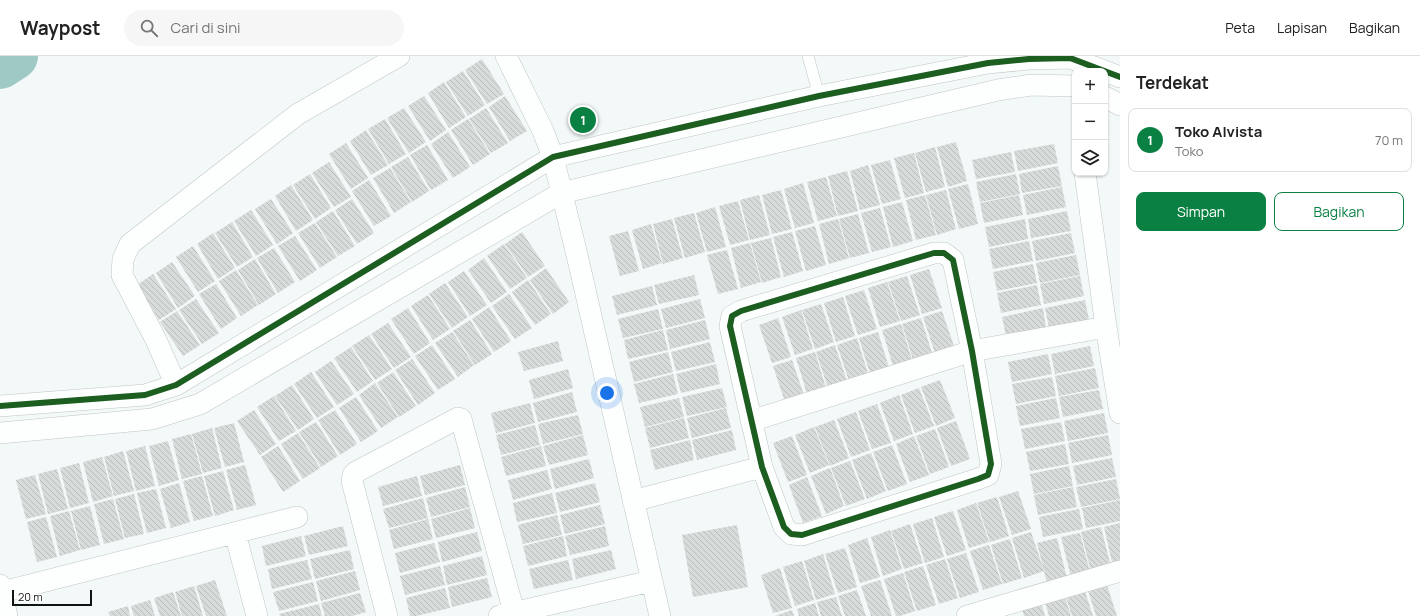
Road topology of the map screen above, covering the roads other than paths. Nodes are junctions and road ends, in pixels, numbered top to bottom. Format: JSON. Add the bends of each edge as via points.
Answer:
{"nodes":[{"id":1,"x":399,"y":56,"type":"edge"},
{"id":2,"x":506,"y":56,"type":"edge"},
{"id":3,"x":808,"y":56,"type":"edge"},
{"id":4,"x":1070,"y":57,"type":"edge"},
{"id":5,"x":1072,"y":74,"type":"edge"},
{"id":6,"x":1120,"y":77,"type":"edge"},
{"id":7,"x":1072,"y":90,"type":"edge"},
{"id":8,"x":818,"y":96,"type":"junction"},
{"id":9,"x":1108,"y":99,"type":"edge"},
{"id":10,"x":1120,"y":105,"type":"edge"},
{"id":11,"x":553,"y":157,"type":"junction"},
{"id":12,"x":1085,"y":176,"type":"edge"},
{"id":13,"x":561,"y":193,"type":"junction"},
{"id":14,"x":1106,"y":327,"type":"junction"},
{"id":15,"x":972,"y":351,"type":"junction"},
{"id":16,"x":176,"y":385,"type":"junction"},
{"id":17,"x":0,"y":406,"type":"edge"},
{"id":18,"x":1120,"y":413,"type":"edge"},
{"id":19,"x":751,"y":421,"type":"junction"},
{"id":20,"x":0,"y":433,"type":"edge"},
{"id":21,"x":762,"y":466,"type":"junction"},
{"id":22,"x":632,"y":500,"type":"junction"},
{"id":23,"x":297,"y":517,"type":"dead end"},
{"id":24,"x":235,"y":533,"type":"junction"},
{"id":25,"x":1120,"y":571,"type":"edge"},
{"id":26,"x":651,"y":581,"type":"junction"},
{"id":27,"x":1,"y":589,"type":"edge"},
{"id":28,"x":507,"y":614,"type":"edge"},
{"id":29,"x":7,"y":616,"type":"edge"},
{"id":30,"x":257,"y":616,"type":"edge"},
{"id":31,"x":387,"y":616,"type":"edge"},
{"id":32,"x":660,"y":616,"type":"edge"},
{"id":33,"x":968,"y":616,"type":"edge"}],
"edges":[{"from":1,"to":16,"type":"street","via":[[298,114],[130,244],[123,259],[122,275]]},
{"from":2,"to":11,"type":"street"},
{"from":3,"to":8,"type":"lane"},
{"from":4,"to":5,"type":"street"},
{"from":4,"to":6,"type":"street"},
{"from":4,"to":8,"type":"street","via":[[988,63]]},
{"from":7,"to":13,"type":"street","via":[[1031,85],[998,90]]},
{"from":8,"to":11,"type":"street"},
{"from":9,"to":10,"type":"street"},
{"from":11,"to":13,"type":"street"},
{"from":11,"to":16,"type":"street"},
{"from":12,"to":14,"type":"street"},
{"from":13,"to":20,"type":"street","via":[[200,404],[152,419]]},
{"from":13,"to":22,"type":"street"},
{"from":14,"to":15,"type":"street"},
{"from":14,"to":18,"type":"street"},
{"from":15,"to":19,"type":"street"},
{"from":15,"to":19,"type":"street","via":[[952,260],[944,253],[934,253],[741,311],[732,316],[730,326]]},
{"from":15,"to":21,"type":"street","via":[[991,464],[988,475],[802,535],[791,534],[784,527]]},
{"from":16,"to":17,"type":"street","via":[[145,395]]},
{"from":19,"to":21,"type":"street"},
{"from":21,"to":22,"type":"street"},
{"from":22,"to":26,"type":"street"},
{"from":23,"to":24,"type":"street"},
{"from":24,"to":27,"type":"street"},
{"from":24,"to":30,"type":"street"},
{"from":25,"to":33,"type":"street"},
{"from":26,"to":28,"type":"street"},
{"from":26,"to":32,"type":"street"},
{"from":27,"to":29,"type":"street"},
{"from":28,"to":31,"type":"street","via":[[461,420],[458,418],[353,475],[352,481]]}]}
